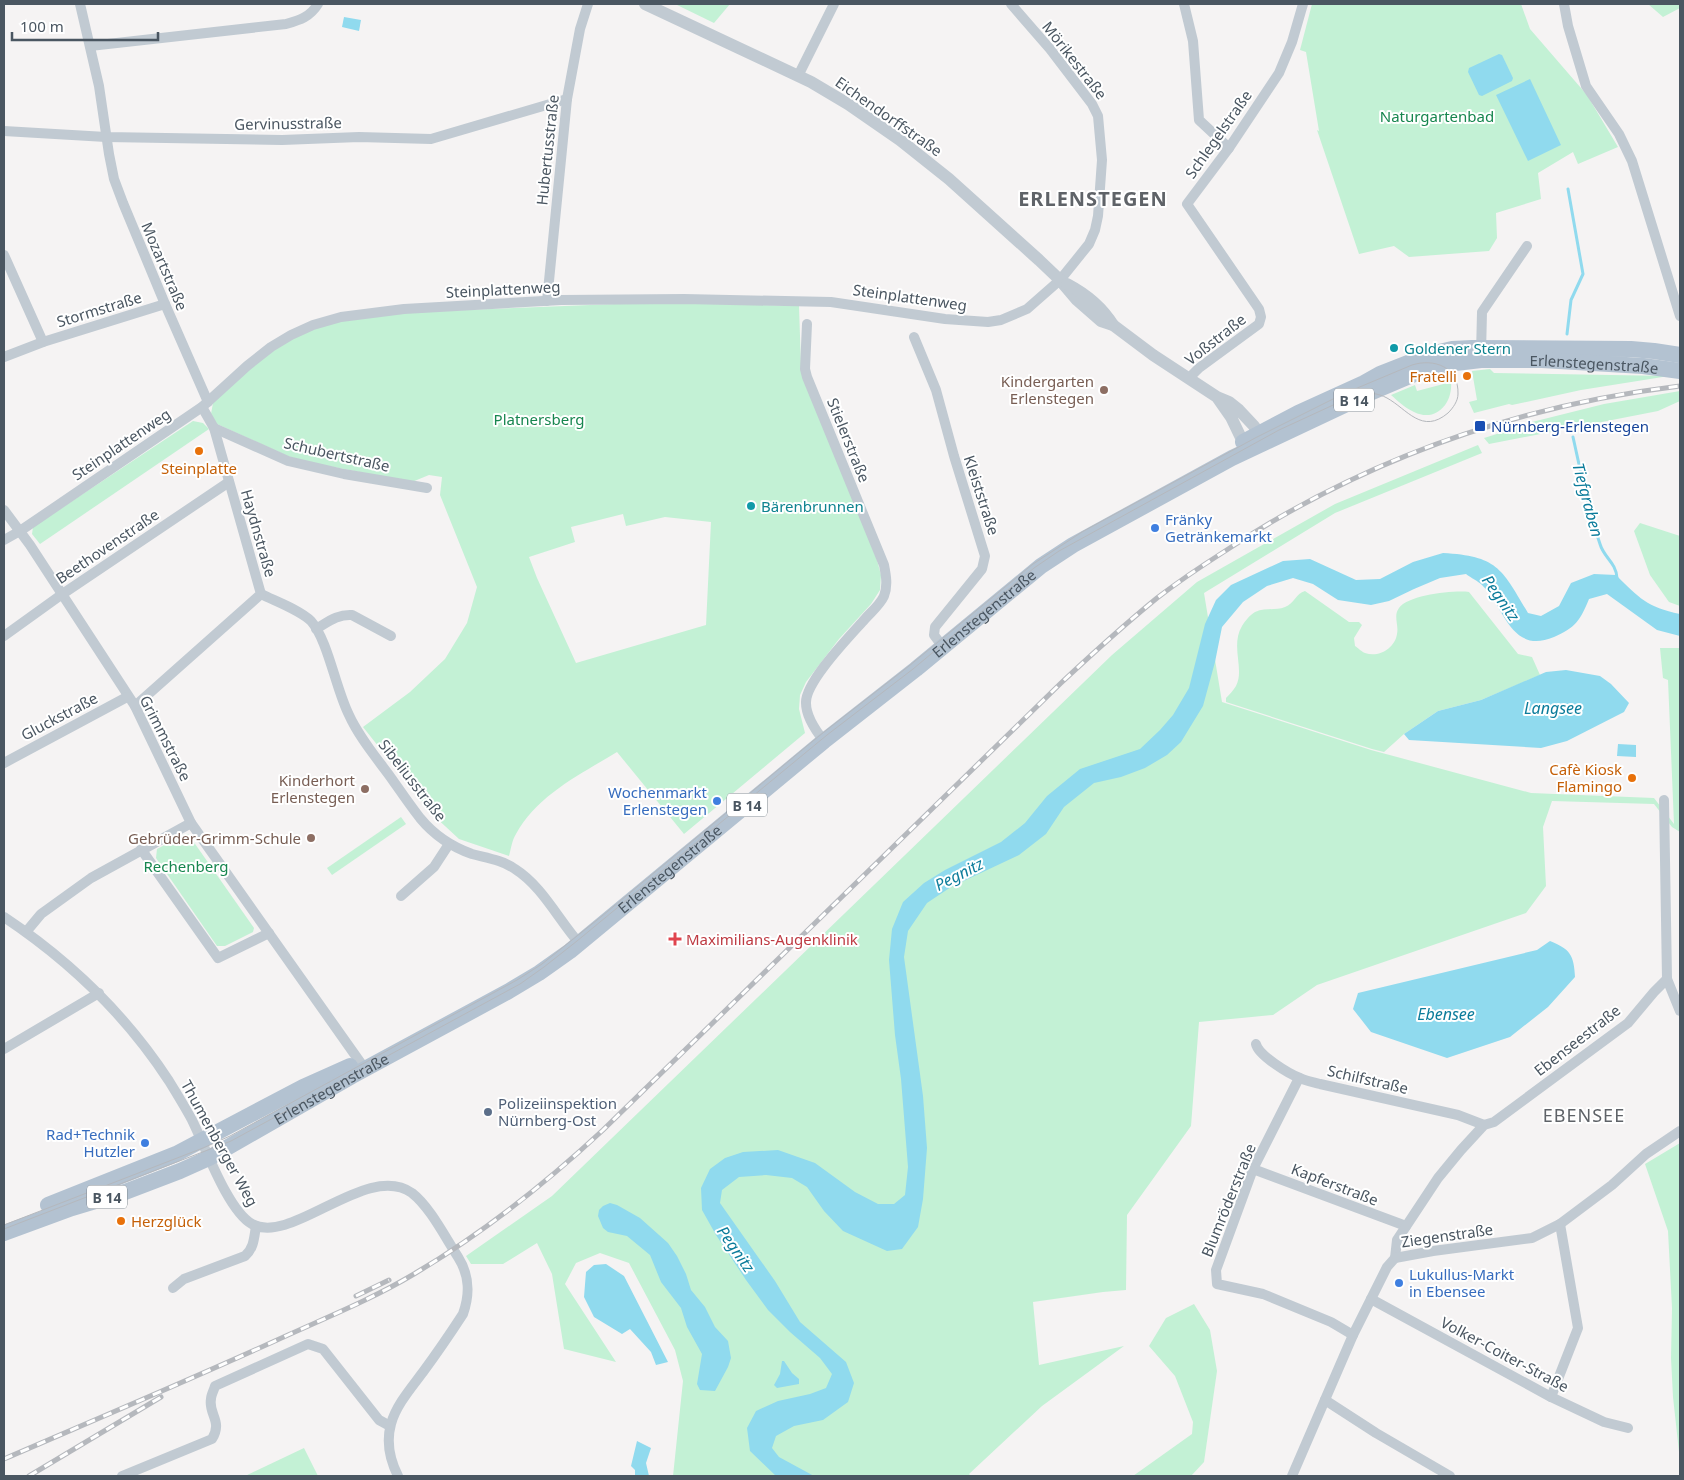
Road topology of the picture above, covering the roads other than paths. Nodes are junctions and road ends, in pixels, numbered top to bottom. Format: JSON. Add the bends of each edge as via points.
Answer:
{"nodes":[{"id":1,"x":80,"y":4,"type":"edge"},
{"id":2,"x":318,"y":4,"type":"edge"},
{"id":3,"x":588,"y":4,"type":"edge"},
{"id":4,"x":645,"y":4,"type":"edge"},
{"id":5,"x":834,"y":4,"type":"edge"},
{"id":6,"x":1010,"y":4,"type":"edge"},
{"id":7,"x":1184,"y":4,"type":"edge"},
{"id":8,"x":1303,"y":4,"type":"edge"},
{"id":9,"x":1564,"y":4,"type":"edge"},
{"id":10,"x":90,"y":46,"type":"junction"},
{"id":11,"x":798,"y":76,"type":"junction"},
{"id":12,"x":567,"y":99,"type":"junction"},
{"id":13,"x":4,"y":131,"type":"edge"},
{"id":14,"x":106,"y":137,"type":"junction"},
{"id":15,"x":1229,"y":148,"type":"junction"},
{"id":16,"x":1527,"y":246,"type":"dead end"},
{"id":17,"x":4,"y":255,"type":"edge"},
{"id":18,"x":1060,"y":280,"type":"junction"},
{"id":19,"x":547,"y":301,"type":"junction"},
{"id":20,"x":165,"y":304,"type":"junction"},
{"id":21,"x":1680,"y":316,"type":"edge"},
{"id":22,"x":807,"y":324,"type":"dead end"},
{"id":23,"x":1260,"y":324,"type":"joint"},
{"id":24,"x":914,"y":337,"type":"dead end"},
{"id":25,"x":42,"y":342,"type":"junction"},
{"id":26,"x":1481,"y":354,"type":"junction"},
{"id":27,"x":4,"y":356,"type":"edge"},
{"id":28,"x":1680,"y":364,"type":"edge"},
{"id":29,"x":1189,"y":378,"type":"junction"},
{"id":30,"x":205,"y":405,"type":"junction"},
{"id":31,"x":214,"y":428,"type":"junction"},
{"id":32,"x":1252,"y":441,"type":"junction"},
{"id":33,"x":229,"y":482,"type":"junction"},
{"id":34,"x":427,"y":488,"type":"dead end"},
{"id":35,"x":4,"y":510,"type":"edge"},
{"id":36,"x":20,"y":531,"type":"junction"},
{"id":37,"x":4,"y":540,"type":"edge"},
{"id":38,"x":261,"y":594,"type":"junction"},
{"id":39,"x":61,"y":595,"type":"junction"},
{"id":40,"x":316,"y":629,"type":"junction"},
{"id":41,"x":4,"y":636,"type":"edge"},
{"id":42,"x":391,"y":636,"type":"dead end"},
{"id":43,"x":940,"y":644,"type":"junction"},
{"id":44,"x":127,"y":697,"type":"junction"},
{"id":45,"x":135,"y":706,"type":"junction"},
{"id":46,"x":821,"y":738,"type":"junction"},
{"id":47,"x":4,"y":763,"type":"edge"},
{"id":48,"x":1664,"y":800,"type":"dead end"},
{"id":49,"x":191,"y":822,"type":"junction"},
{"id":50,"x":450,"y":844,"type":"junction"},
{"id":51,"x":141,"y":849,"type":"junction"},
{"id":52,"x":402,"y":896,"type":"dead end"},
{"id":53,"x":4,"y":917,"type":"edge"},
{"id":54,"x":26,"y":932,"type":"junction"},
{"id":55,"x":269,"y":933,"type":"junction"},
{"id":56,"x":576,"y":940,"type":"junction"},
{"id":57,"x":1667,"y":979,"type":"junction"},
{"id":58,"x":99,"y":993,"type":"junction"},
{"id":59,"x":1680,"y":1011,"type":"edge"},
{"id":60,"x":1256,"y":1044,"type":"dead end"},
{"id":61,"x":4,"y":1048,"type":"edge"},
{"id":62,"x":363,"y":1065,"type":"junction"},
{"id":63,"x":1299,"y":1078,"type":"junction"},
{"id":64,"x":1484,"y":1125,"type":"junction"},
{"id":65,"x":1680,"y":1131,"type":"edge"},
{"id":66,"x":201,"y":1141,"type":"junction"},
{"id":67,"x":209,"y":1158,"type":"junction"},
{"id":68,"x":1253,"y":1169,"type":"junction"},
{"id":69,"x":4,"y":1221,"type":"edge"},
{"id":70,"x":1560,"y":1224,"type":"junction"},
{"id":71,"x":256,"y":1226,"type":"junction"},
{"id":72,"x":1406,"y":1226,"type":"junction"},
{"id":73,"x":4,"y":1233,"type":"edge"},
{"id":74,"x":1394,"y":1258,"type":"junction"},
{"id":75,"x":173,"y":1288,"type":"dead end"},
{"id":76,"x":1371,"y":1299,"type":"junction"},
{"id":77,"x":1353,"y":1335,"type":"junction"},
{"id":78,"x":1551,"y":1397,"type":"junction"},
{"id":79,"x":1325,"y":1400,"type":"junction"},
{"id":80,"x":390,"y":1426,"type":"junction"},
{"id":81,"x":1628,"y":1428,"type":"dead end"},
{"id":82,"x":122,"y":1476,"type":"edge"},
{"id":83,"x":398,"y":1476,"type":"edge"},
{"id":84,"x":1292,"y":1476,"type":"edge"},
{"id":85,"x":1450,"y":1476,"type":"edge"}],
"edges":[{"from":1,"to":10,"type":"street","name":"Mozartstraße"},
{"from":2,"to":10,"type":"street","via":[[307,17],[286,24]]},
{"from":3,"to":12,"type":"street","name":"Hubertusstraße"},
{"from":4,"to":11,"type":"street","name":"Eichendorffstraße"},
{"from":5,"to":11,"type":"street"},
{"from":6,"to":18,"type":"street","name":"Mörikestraße","via":[[1050,49],[1098,116],[1102,160],[1095,230],[1089,244]]},
{"from":7,"to":15,"type":"street","via":[[1193,41],[1199,120]]},
{"from":8,"to":15,"type":"street","name":"Schlegelstraße","via":[[1279,73]]},
{"from":9,"to":21,"type":"street","via":[[1586,86],[1619,134],[1632,161]]},
{"from":10,"to":14,"type":"street","name":"Mozartstraße"},
{"from":11,"to":18,"type":"street","name":"Eichendorffstraße","via":[[848,104],[915,152]]},
{"from":12,"to":14,"type":"street","name":"Gervinusstraße","via":[[431,139]]},
{"from":12,"to":19,"type":"street","name":"Hubertusstraße"},
{"from":13,"to":14,"type":"street","name":"Gervinusstraße"},
{"from":14,"to":20,"type":"street","name":"Mozartstraße","via":[[114,179]]},
{"from":15,"to":23,"type":"street","name":"Schlegelstraße","via":[[1187,204],[1259,309]]},
{"from":16,"to":26,"type":"street","via":[[1482,312]]},
{"from":17,"to":25,"type":"street","name":"Stormstraße"},
{"from":18,"to":19,"type":"street","name":"Steinplattenweg","via":[[1027,309],[988,322],[831,302]]},
{"from":18,"to":29,"type":"street","name":"Eichendorffstraße","via":[[1083,292],[1113,325]]},
{"from":19,"to":30,"type":"street","name":"Steinplattenweg","via":[[369,312],[313,324],[271,347]]},
{"from":20,"to":25,"type":"street","name":"Stormstraße"},
{"from":20,"to":30,"type":"street","name":"Mozartstraße"},
{"from":22,"to":46,"type":"street","name":"Stielerstraße","via":[[807,377],[884,565],[886,586],[881,601],[840,646],[806,696],[806,709]]},
{"from":23,"to":29,"type":"street","name":"Voßstraße"},
{"from":24,"to":43,"type":"street","name":"Kleiststraße","via":[[936,390],[985,556],[982,569],[935,626],[934,635]]},
{"from":25,"to":27,"type":"street","name":"Stormstraße"},
{"from":26,"to":28,"type":"main road","name":"Erlenstegenstraße","number":"B 14","via":[[1542,354],[1644,366]]},
{"from":26,"to":32,"type":"main road","name":"Erlenstegenstraße","number":"B 14","via":[[1422,371],[1311,413]]},
{"from":29,"to":32,"type":"street","name":"Eichendorffstraße","via":[[1217,397]]},
{"from":30,"to":31,"type":"street","name":"Haydnstraße"},
{"from":30,"to":36,"type":"street","name":"Steinplattenweg"},
{"from":31,"to":33,"type":"street","name":"Haydnstraße"},
{"from":31,"to":34,"type":"street","name":"Schubertstraße","via":[[288,461]]},
{"from":32,"to":43,"type":"main road","name":"Erlenstegenstraße","number":"B 14","via":[[1186,483],[1058,555]]},
{"from":33,"to":38,"type":"street","name":"Haydnstraße"},
{"from":33,"to":39,"type":"street","name":"Beethovenstraße"},
{"from":35,"to":36,"type":"street","name":"Grimmstraße"},
{"from":36,"to":37,"type":"street","name":"Steinplattenweg"},
{"from":36,"to":39,"type":"street","name":"Grimmstraße"},
{"from":38,"to":40,"type":"street","name":"Sibeliusstraße","via":[[304,616]]},
{"from":38,"to":45,"type":"street","name":"Haydnstraße"},
{"from":39,"to":41,"type":"street","name":"Beethovenstraße"},
{"from":39,"to":44,"type":"street","name":"Grimmstraße"},
{"from":40,"to":42,"type":"street","via":[[337,616],[352,615]]},
{"from":40,"to":50,"type":"street","name":"Sibeliusstraße","via":[[342,700],[358,731],[420,818]]},
{"from":43,"to":46,"type":"main road","name":"Erlenstegenstraße","number":"B 14"},
{"from":44,"to":45,"type":"street","name":"Grimmstraße"},
{"from":44,"to":47,"type":"street","name":"Gluckstraße"},
{"from":45,"to":49,"type":"street","name":"Grimmstraße"},
{"from":46,"to":56,"type":"main road","name":"Erlenstegenstraße","number":"B 14"},
{"from":48,"to":57,"type":"street"},
{"from":49,"to":51,"type":"street"},
{"from":49,"to":55,"type":"street","name":"Grimmstraße"},
{"from":50,"to":52,"type":"street","via":[[434,867]]},
{"from":50,"to":56,"type":"street","name":"Sibeliusstraße","via":[[516,869],[537,889]]},
{"from":51,"to":54,"type":"street","via":[[91,878],[41,914]]},
{"from":51,"to":55,"type":"street","via":[[218,958]]},
{"from":53,"to":54,"type":"street","name":"Thumenberger Weg"},
{"from":54,"to":58,"type":"street","name":"Thumenberger Weg"},
{"from":55,"to":62,"type":"street","name":"Grimmstraße"},
{"from":56,"to":62,"type":"main road","name":"Erlenstegenstraße","number":"B 14","via":[[548,967],[510,992]]},
{"from":57,"to":59,"type":"street"},
{"from":57,"to":64,"type":"street","name":"Ebenseestraße","via":[[1628,1023],[1494,1122]]},
{"from":58,"to":61,"type":"street"},
{"from":58,"to":66,"type":"street","name":"Thumenberger Weg","via":[[166,1077],[192,1119]]},
{"from":60,"to":63,"type":"street","name":"Schilfstraße","via":[[1257,1050]]},
{"from":62,"to":66,"type":"main road","name":"Erlenstegenstraße","number":"B 14","via":[[303,1087]]},
{"from":62,"to":67,"type":"main road","name":"Erlenstegenstraße","number":"B 14"},
{"from":63,"to":64,"type":"street","name":"Schilfstraße","via":[[1458,1115]]},
{"from":63,"to":68,"type":"street","name":"Blumröderstraße"},
{"from":64,"to":72,"type":"street","name":"Ebenseestraße","via":[[1438,1178]]},
{"from":65,"to":70,"type":"street","name":"Ziegenstraße","via":[[1646,1154],[1612,1185]]},
{"from":66,"to":67,"type":"street","name":"Thumenberger Weg"},
{"from":66,"to":69,"type":"main road","number":"B 14","via":[[158,1162]]},
{"from":67,"to":71,"type":"street","name":"Thumenberger Weg","via":[[236,1209]]},
{"from":67,"to":73,"type":"main road","number":"B 14","via":[[125,1192]]},
{"from":68,"to":72,"type":"street","name":"Kapferstraße"},
{"from":68,"to":77,"type":"street","name":"Blumröderstraße","via":[[1216,1270],[1217,1284],[1263,1294],[1331,1322]]},
{"from":70,"to":74,"type":"street","name":"Ziegenstraße","via":[[1532,1238]]},
{"from":70,"to":78,"type":"street","via":[[1578,1328]]},
{"from":71,"to":75,"type":"street","via":[[251,1251],[184,1279]]},
{"from":71,"to":80,"type":"street","name":"Thumenberger Weg","via":[[290,1222],[381,1185],[405,1189],[425,1207],[463,1266],[469,1291],[463,1314],[400,1404]]},
{"from":72,"to":74,"type":"street","name":"Ebenseestraße","via":[[1397,1240]]},
{"from":74,"to":76,"type":"street","name":"Ziegenstraße"},
{"from":76,"to":77,"type":"street","name":"Ziegenstraße"},
{"from":76,"to":78,"type":"street","name":"Volker-Coiter-Straße"},
{"from":77,"to":79,"type":"street","name":"Ziegenstraße"},
{"from":78,"to":81,"type":"street","name":"Volker-Coiter-Straße","via":[[1604,1422]]},
{"from":79,"to":84,"type":"street","name":"Ziegenstraße"},
{"from":79,"to":85,"type":"street"},
{"from":80,"to":82,"type":"street","via":[[378,1420],[323,1349],[308,1344],[215,1386],[210,1400],[217,1432],[212,1439]]},
{"from":80,"to":83,"type":"street","name":"Thumenberger Weg","via":[[388,1447]]}]}
